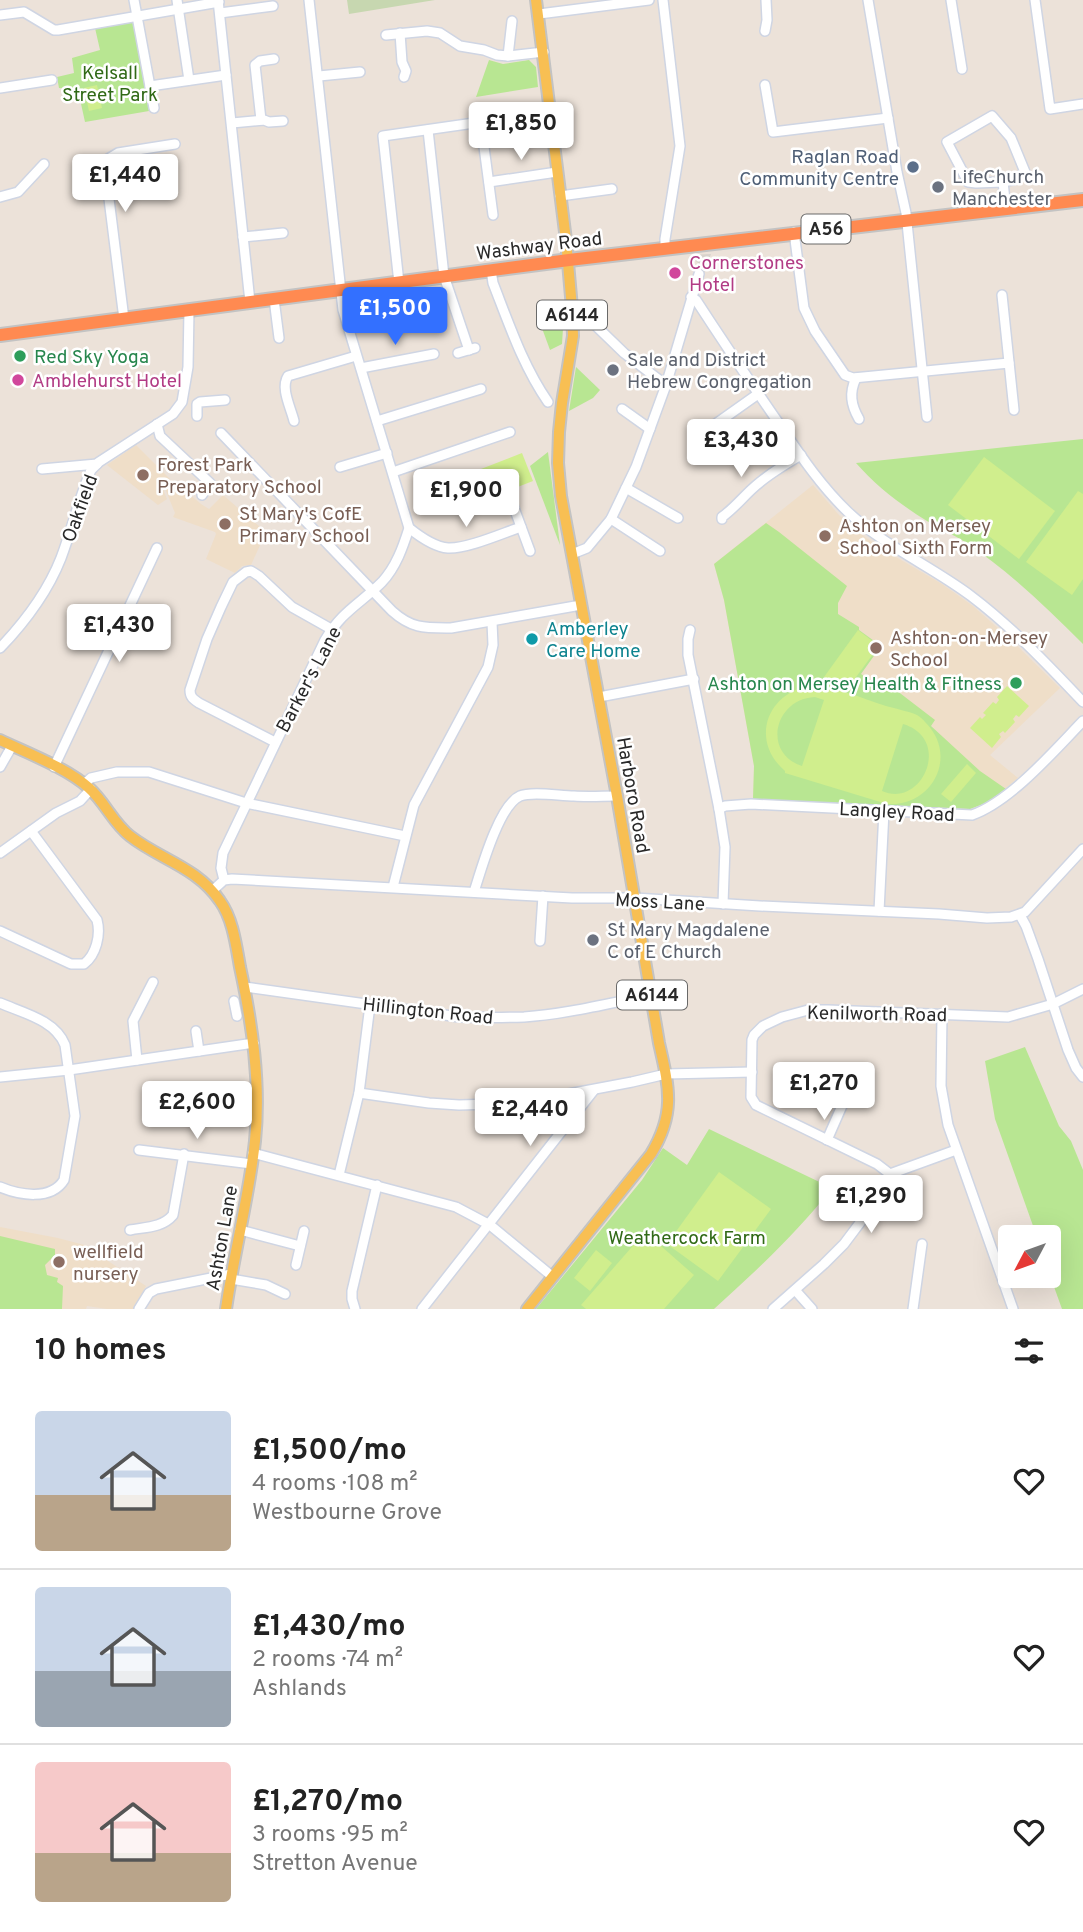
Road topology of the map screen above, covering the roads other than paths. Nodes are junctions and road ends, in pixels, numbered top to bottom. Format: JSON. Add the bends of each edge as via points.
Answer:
{"nodes":[{"id":1,"x":134,"y":0,"type":"edge"},
{"id":2,"x":309,"y":0,"type":"edge"},
{"id":3,"x":536,"y":0,"type":"edge"},
{"id":4,"x":649,"y":0,"type":"edge"},
{"id":5,"x":663,"y":0,"type":"edge"},
{"id":6,"x":766,"y":0,"type":"edge"},
{"id":7,"x":869,"y":0,"type":"edge"},
{"id":8,"x":951,"y":0,"type":"edge"},
{"id":9,"x":1035,"y":0,"type":"edge"},
{"id":10,"x":218,"y":1,"type":"edge"},
{"id":11,"x":178,"y":5,"type":"edge"},
{"id":12,"x":273,"y":6,"type":"dead end"},
{"id":13,"x":220,"y":13,"type":"junction"},
{"id":14,"x":539,"y":14,"type":"junction"},
{"id":15,"x":0,"y":15,"type":"edge"},
{"id":16,"x":137,"y":17,"type":"junction"},
{"id":17,"x":513,"y":19,"type":"dead end"},
{"id":18,"x":765,"y":31,"type":"dead end"},
{"id":19,"x":400,"y":33,"type":"junction"},
{"id":20,"x":386,"y":35,"type":"dead end"},
{"id":21,"x":544,"y":52,"type":"junction"},
{"id":22,"x":508,"y":56,"type":"junction"},
{"id":23,"x":274,"y":60,"type":"dead end"},
{"id":24,"x":962,"y":69,"type":"dead end"},
{"id":25,"x":407,"y":73,"type":"dead end"},
{"id":26,"x":353,"y":74,"type":"dead end"},
{"id":27,"x":226,"y":75,"type":"junction"},
{"id":28,"x":319,"y":76,"type":"junction"},
{"id":29,"x":52,"y":80,"type":"dead end"},
{"id":30,"x":189,"y":80,"type":"junction"},
{"id":31,"x":765,"y":85,"type":"dead end"},
{"id":32,"x":150,"y":86,"type":"junction"},
{"id":33,"x":0,"y":88,"type":"edge"},
{"id":34,"x":1083,"y":104,"type":"edge"},
{"id":35,"x":154,"y":108,"type":"dead end"},
{"id":36,"x":551,"y":112,"type":"junction"},
{"id":37,"x":888,"y":118,"type":"junction"},
{"id":38,"x":261,"y":120,"type":"junction"},
{"id":39,"x":284,"y":121,"type":"dead end"},
{"id":40,"x":232,"y":124,"type":"junction"},
{"id":41,"x":428,"y":130,"type":"junction"},
{"id":42,"x":175,"y":144,"type":"dead end"},
{"id":43,"x":484,"y":147,"type":"dead end"},
{"id":44,"x":44,"y":164,"type":"dead end"},
{"id":45,"x":557,"y":172,"type":"junction"},
{"id":46,"x":489,"y":182,"type":"junction"},
{"id":47,"x":1003,"y":182,"type":"junction"},
{"id":48,"x":612,"y":188,"type":"dead end"},
{"id":49,"x":560,"y":195,"type":"junction"},
{"id":50,"x":0,"y":197,"type":"edge"},
{"id":51,"x":1083,"y":203,"type":"edge"},
{"id":52,"x":1006,"y":209,"type":"junction"},
{"id":53,"x":493,"y":215,"type":"dead end"},
{"id":54,"x":906,"y":220,"type":"junction"},
{"id":55,"x":794,"y":232,"type":"junction"},
{"id":56,"x":283,"y":233,"type":"dead end"},
{"id":57,"x":243,"y":237,"type":"junction"},
{"id":58,"x":665,"y":248,"type":"junction"},
{"id":59,"x":569,"y":260,"type":"junction"},
{"id":60,"x":491,"y":270,"type":"junction"},
{"id":61,"x":699,"y":274,"type":"dead end"},
{"id":62,"x":444,"y":276,"type":"junction"},
{"id":63,"x":399,"y":283,"type":"junction"},
{"id":64,"x":341,"y":291,"type":"junction"},
{"id":65,"x":1002,"y":295,"type":"dead end"},
{"id":66,"x":691,"y":297,"type":"junction"},
{"id":67,"x":274,"y":299,"type":"junction"},
{"id":68,"x":250,"y":302,"type":"junction"},
{"id":69,"x":188,"y":310,"type":"junction"},
{"id":70,"x":124,"y":319,"type":"junction"},
{"id":71,"x":592,"y":322,"type":"dead end"},
{"id":72,"x":0,"y":335,"type":"edge"},
{"id":73,"x":279,"y":338,"type":"dead end"},
{"id":74,"x":458,"y":353,"type":"dead end"},
{"id":75,"x":434,"y":354,"type":"dead end"},
{"id":76,"x":356,"y":356,"type":"junction"},
{"id":77,"x":1009,"y":363,"type":"junction"},
{"id":78,"x":360,"y":368,"type":"junction"},
{"id":79,"x":922,"y":372,"type":"junction"},
{"id":80,"x":856,"y":378,"type":"junction"},
{"id":81,"x":666,"y":385,"type":"junction"},
{"id":82,"x":481,"y":390,"type":"dead end"},
{"id":83,"x":758,"y":394,"type":"junction"},
{"id":84,"x":225,"y":400,"type":"dead end"},
{"id":85,"x":182,"y":402,"type":"junction"},
{"id":86,"x":548,"y":402,"type":"dead end"},
{"id":87,"x":622,"y":409,"type":"dead end"},
{"id":88,"x":1014,"y":410,"type":"dead end"},
{"id":89,"x":927,"y":417,"type":"dead end"},
{"id":90,"x":859,"y":419,"type":"dead end"},
{"id":91,"x":294,"y":421,"type":"dead end"},
{"id":92,"x":377,"y":421,"type":"junction"},
{"id":93,"x":157,"y":424,"type":"junction"},
{"id":94,"x":710,"y":428,"type":"dead end"},
{"id":95,"x":650,"y":429,"type":"junction"},
{"id":96,"x":510,"y":432,"type":"dead end"},
{"id":97,"x":221,"y":433,"type":"dead end"},
{"id":98,"x":387,"y":453,"type":"junction"},
{"id":99,"x":801,"y":455,"type":"junction"},
{"id":100,"x":97,"y":464,"type":"junction"},
{"id":101,"x":340,"y":467,"type":"dead end"},
{"id":102,"x":42,"y":469,"type":"dead end"},
{"id":103,"x":393,"y":472,"type":"junction"},
{"id":104,"x":626,"y":488,"type":"junction"},
{"id":105,"x":202,"y":495,"type":"dead end"},
{"id":106,"x":510,"y":497,"type":"dead end"},
{"id":107,"x":722,"y":515,"type":"dead end"},
{"id":108,"x":611,"y":519,"type":"junction"},
{"id":109,"x":678,"y":519,"type":"dead end"},
{"id":110,"x":522,"y":527,"type":"junction"},
{"id":111,"x":409,"y":528,"type":"junction"},
{"id":112,"x":157,"y":548,"type":"dead end"},
{"id":113,"x":530,"y":551,"type":"dead end"},
{"id":114,"x":660,"y":551,"type":"dead end"},
{"id":115,"x":572,"y":554,"type":"junction"},
{"id":116,"x":373,"y":590,"type":"junction"},
{"id":117,"x":581,"y":605,"type":"junction"},
{"id":118,"x":492,"y":622,"type":"junction"},
{"id":119,"x":331,"y":629,"type":"junction"},
{"id":120,"x":690,"y":630,"type":"dead end"},
{"id":121,"x":0,"y":648,"type":"edge"},
{"id":122,"x":694,"y":679,"type":"junction"},
{"id":123,"x":599,"y":697,"type":"junction"},
{"id":124,"x":1083,"y":702,"type":"edge"},
{"id":125,"x":1083,"y":721,"type":"edge"},
{"id":126,"x":0,"y":740,"type":"edge"},
{"id":127,"x":275,"y":742,"type":"junction"},
{"id":128,"x":12,"y":746,"type":"junction"},
{"id":129,"x":0,"y":767,"type":"edge"},
{"id":130,"x":54,"y":767,"type":"junction"},
{"id":131,"x":88,"y":787,"type":"junction"},
{"id":132,"x":617,"y":796,"type":"junction"},
{"id":133,"x":246,"y":803,"type":"junction"},
{"id":134,"x":719,"y":809,"type":"junction"},
{"id":135,"x":884,"y":811,"type":"junction"},
{"id":136,"x":31,"y":831,"type":"junction"},
{"id":137,"x":405,"y":836,"type":"junction"},
{"id":138,"x":1083,"y":849,"type":"edge"},
{"id":139,"x":0,"y":853,"type":"edge"},
{"id":140,"x":224,"y":880,"type":"junction"},
{"id":141,"x":393,"y":887,"type":"junction"},
{"id":142,"x":212,"y":891,"type":"junction"},
{"id":143,"x":474,"y":892,"type":"junction"},
{"id":144,"x":542,"y":896,"type":"junction"},
{"id":145,"x":635,"y":898,"type":"junction"},
{"id":146,"x":723,"y":904,"type":"junction"},
{"id":147,"x":879,"y":911,"type":"junction"},
{"id":148,"x":1020,"y":915,"type":"junction"},
{"id":149,"x":0,"y":931,"type":"edge"},
{"id":150,"x":540,"y":941,"type":"dead end"},
{"id":151,"x":153,"y":982,"type":"dead end"},
{"id":152,"x":245,"y":987,"type":"junction"},
{"id":153,"x":1083,"y":989,"type":"edge"},
{"id":154,"x":652,"y":995,"type":"junction"},
{"id":155,"x":0,"y":1003,"type":"edge"},
{"id":156,"x":1053,"y":1004,"type":"junction"},
{"id":157,"x":370,"y":1005,"type":"junction"},
{"id":158,"x":248,"y":1007,"type":"junction"},
{"id":159,"x":235,"y":1009,"type":"dead end"},
{"id":160,"x":942,"y":1014,"type":"junction"},
{"id":161,"x":196,"y":1031,"type":"dead end"},
{"id":162,"x":254,"y":1043,"type":"junction"},
{"id":163,"x":199,"y":1051,"type":"junction"},
{"id":164,"x":137,"y":1060,"type":"junction"},
{"id":165,"x":69,"y":1070,"type":"junction"},
{"id":166,"x":752,"y":1072,"type":"junction"},
{"id":167,"x":666,"y":1074,"type":"junction"},
{"id":168,"x":855,"y":1076,"type":"dead end"},
{"id":169,"x":0,"y":1077,"type":"edge"},
{"id":170,"x":1083,"y":1077,"type":"edge"},
{"id":171,"x":594,"y":1090,"type":"junction"},
{"id":172,"x":359,"y":1093,"type":"junction"},
{"id":173,"x":569,"y":1094,"type":"junction"},
{"id":174,"x":578,"y":1110,"type":"junction"},
{"id":175,"x":827,"y":1140,"type":"junction"},
{"id":176,"x":139,"y":1150,"type":"dead end"},
{"id":177,"x":956,"y":1150,"type":"junction"},
{"id":178,"x":184,"y":1154,"type":"junction"},
{"id":179,"x":252,"y":1158,"type":"junction"},
{"id":180,"x":890,"y":1174,"type":"junction"},
{"id":181,"x":339,"y":1175,"type":"junction"},
{"id":182,"x":377,"y":1185,"type":"junction"},
{"id":183,"x":0,"y":1187,"type":"edge"},
{"id":184,"x":489,"y":1225,"type":"junction"},
{"id":185,"x":130,"y":1230,"type":"dead end"},
{"id":186,"x":240,"y":1230,"type":"junction"},
{"id":187,"x":304,"y":1231,"type":"dead end"},
{"id":188,"x":922,"y":1244,"type":"dead end"},
{"id":189,"x":300,"y":1246,"type":"junction"},
{"id":190,"x":296,"y":1265,"type":"dead end"},
{"id":191,"x":231,"y":1277,"type":"junction"},
{"id":192,"x":553,"y":1277,"type":"junction"},
{"id":193,"x":795,"y":1290,"type":"junction"},
{"id":194,"x":285,"y":1294,"type":"dead end"},
{"id":195,"x":139,"y":1309,"type":"edge"},
{"id":196,"x":226,"y":1309,"type":"edge"},
{"id":197,"x":355,"y":1309,"type":"edge"},
{"id":198,"x":422,"y":1309,"type":"edge"},
{"id":199,"x":527,"y":1309,"type":"edge"},
{"id":200,"x":773,"y":1309,"type":"edge"},
{"id":201,"x":812,"y":1309,"type":"edge"},
{"id":202,"x":913,"y":1309,"type":"edge"},
{"id":203,"x":1013,"y":1309,"type":"edge"}],
"edges":[{"from":1,"to":16,"type":"street"},
{"from":2,"to":28,"type":"street"},
{"from":3,"to":14,"type":"main road","number":"A6144"},
{"from":4,"to":14,"type":"street"},
{"from":5,"to":58,"type":"street","via":[[680,154]]},
{"from":6,"to":18,"type":"street"},
{"from":7,"to":37,"type":"street"},
{"from":8,"to":24,"type":"street"},
{"from":9,"to":34,"type":"street","via":[[1050,109]]},
{"from":10,"to":11,"type":"street"},
{"from":10,"to":13,"type":"street"},
{"from":11,"to":16,"type":"street"},
{"from":11,"to":30,"type":"street"},
{"from":12,"to":13,"type":"street"},
{"from":13,"to":27,"type":"street"},
{"from":14,"to":21,"type":"main road","number":"A6144"},
{"from":15,"to":16,"type":"street","via":[[24,12],[54,30]]},
{"from":16,"to":32,"type":"street"},
{"from":17,"to":22,"type":"street"},
{"from":19,"to":20,"type":"street"},
{"from":19,"to":22,"type":"street","via":[[433,31],[460,46]]},
{"from":19,"to":25,"type":"street"},
{"from":21,"to":22,"type":"street"},
{"from":21,"to":36,"type":"main road","number":"A6144"},
{"from":23,"to":38,"type":"street","via":[[255,65]]},
{"from":26,"to":28,"type":"street"},
{"from":27,"to":30,"type":"street"},
{"from":27,"to":40,"type":"street"},
{"from":28,"to":64,"type":"street"},
{"from":29,"to":33,"type":"street"},
{"from":30,"to":32,"type":"street"},
{"from":31,"to":37,"type":"street","via":[[772,132]]},
{"from":32,"to":35,"type":"street"},
{"from":36,"to":41,"type":"street"},
{"from":36,"to":45,"type":"main road","number":"A6144"},
{"from":37,"to":54,"type":"street"},
{"from":38,"to":39,"type":"street"},
{"from":38,"to":40,"type":"street"},
{"from":40,"to":57,"type":"street"},
{"from":41,"to":62,"type":"street"},
{"from":41,"to":63,"type":"street","via":[[383,136]]},
{"from":42,"to":70,"type":"street","via":[[118,153],[104,167]]},
{"from":43,"to":46,"type":"street"},
{"from":44,"to":50,"type":"street","via":[[18,192]]},
{"from":45,"to":46,"type":"street"},
{"from":45,"to":49,"type":"main road","number":"A6144"},
{"from":46,"to":53,"type":"street"},
{"from":47,"to":47,"type":"street","via":[[1025,172],[1011,138],[992,116],[947,142],[968,182]]},
{"from":47,"to":52,"type":"street"},
{"from":48,"to":49,"type":"street"},
{"from":49,"to":59,"type":"main road","number":"A6144"},
{"from":51,"to":52,"type":"highway","name":"Washway Road","number":"A56"},
{"from":52,"to":54,"type":"highway","name":"Washway Road","number":"A56"},
{"from":54,"to":55,"type":"highway","name":"Washway Road","number":"A56"},
{"from":54,"to":79,"type":"street"},
{"from":55,"to":58,"type":"highway","name":"Washway Road","number":"A56"},
{"from":55,"to":80,"type":"street","via":[[808,320],[845,375]]},
{"from":56,"to":57,"type":"street"},
{"from":57,"to":68,"type":"street"},
{"from":58,"to":59,"type":"highway","name":"Washway Road","number":"A56"},
{"from":59,"to":60,"type":"highway","name":"Washway Road","number":"A56"},
{"from":59,"to":115,"type":"main road","number":"A6144","via":[[573,336],[558,463]]},
{"from":60,"to":62,"type":"highway","name":"Washway Road","number":"A56"},
{"from":60,"to":86,"type":"street","via":[[524,361]]},
{"from":61,"to":66,"type":"street"},
{"from":62,"to":63,"type":"highway","name":"Washway Road","number":"A56"},
{"from":62,"to":74,"type":"street","via":[[472,349]]},
{"from":63,"to":64,"type":"highway","name":"Washway Road","number":"A56"},
{"from":64,"to":67,"type":"highway","name":"Washway Road","number":"A56"},
{"from":64,"to":76,"type":"street"},
{"from":65,"to":77,"type":"street"},
{"from":66,"to":81,"type":"street"},
{"from":66,"to":83,"type":"street"},
{"from":67,"to":68,"type":"highway","name":"Washway Road","number":"A56"},
{"from":67,"to":73,"type":"street"},
{"from":68,"to":69,"type":"highway","name":"Washway Road","number":"A56"},
{"from":69,"to":70,"type":"highway","name":"Washway Road","number":"A56"},
{"from":69,"to":85,"type":"street","via":[[188,367]]},
{"from":70,"to":72,"type":"highway","name":"Washway Road","number":"A56"},
{"from":71,"to":81,"type":"street"},
{"from":75,"to":78,"type":"street"},
{"from":76,"to":78,"type":"street"},
{"from":76,"to":91,"type":"street","via":[[285,379]]},
{"from":77,"to":79,"type":"street"},
{"from":77,"to":88,"type":"street"},
{"from":78,"to":92,"type":"street"},
{"from":79,"to":80,"type":"street"},
{"from":79,"to":89,"type":"street"},
{"from":80,"to":90,"type":"street","via":[[850,389]]},
{"from":81,"to":95,"type":"street"},
{"from":82,"to":92,"type":"street"},
{"from":83,"to":94,"type":"street"},
{"from":83,"to":99,"type":"street"},
{"from":84,"to":85,"type":"street","via":[[200,402],[197,413]]},
{"from":85,"to":93,"type":"street","name":"Oakfield"},
{"from":87,"to":95,"type":"street"},
{"from":92,"to":98,"type":"street"},
{"from":93,"to":100,"type":"street","name":"Oakfield"},
{"from":93,"to":105,"type":"street","via":[[160,436],[210,483]]},
{"from":95,"to":104,"type":"street"},
{"from":96,"to":103,"type":"street"},
{"from":97,"to":116,"type":"street"},
{"from":98,"to":101,"type":"street"},
{"from":98,"to":103,"type":"street"},
{"from":99,"to":107,"type":"street","via":[[777,468]]},
{"from":99,"to":124,"type":"street","via":[[827,491],[860,524],[970,595]]},
{"from":100,"to":102,"type":"street"},
{"from":100,"to":121,"type":"street","name":"Oakfield","via":[[52,578]]},
{"from":103,"to":111,"type":"street"},
{"from":104,"to":108,"type":"street"},
{"from":104,"to":109,"type":"street"},
{"from":106,"to":110,"type":"street"},
{"from":108,"to":114,"type":"street"},
{"from":108,"to":115,"type":"street","via":[[587,548]]},
{"from":110,"to":111,"type":"street","via":[[448,548]]},
{"from":110,"to":113,"type":"street"},
{"from":111,"to":116,"type":"street","name":"Barker's Lane","via":[[391,570]]},
{"from":112,"to":130,"type":"street"},
{"from":115,"to":117,"type":"main road","name":"Harboro Road","number":"A6144"},
{"from":116,"to":118,"type":"street","via":[[412,625],[451,628]]},
{"from":116,"to":119,"type":"street","name":"Barker's Lane"},
{"from":117,"to":118,"type":"street"},
{"from":117,"to":123,"type":"main road","name":"Harboro Road","number":"A6144"},
{"from":118,"to":137,"type":"street","via":[[488,667],[414,805]]},
{"from":119,"to":127,"type":"street","name":"Barker's Lane"},
{"from":119,"to":127,"type":"street","via":[[292,607],[251,572],[237,578],[229,590],[190,694]]},
{"from":120,"to":122,"type":"street","via":[[687,647]]},
{"from":122,"to":123,"type":"street"},
{"from":122,"to":134,"type":"street"},
{"from":123,"to":132,"type":"main road","name":"Harboro Road","number":"A6144"},
{"from":125,"to":135,"type":"street","name":"Langley Road","via":[[1018,784],[981,812]]},
{"from":126,"to":128,"type":"main road","name":"Ashton Lane"},
{"from":127,"to":133,"type":"street","name":"Barker's Lane"},
{"from":128,"to":129,"type":"street"},
{"from":128,"to":130,"type":"main road","name":"Ashton Lane"},
{"from":130,"to":131,"type":"main road","name":"Ashton Lane"},
{"from":131,"to":133,"type":"street","via":[[97,776],[149,772]]},
{"from":131,"to":136,"type":"street","via":[[79,801]]},
{"from":131,"to":142,"type":"main road","name":"Ashton Lane","via":[[132,838],[183,867]]},
{"from":132,"to":143,"type":"street","via":[[527,794],[516,798],[492,837]]},
{"from":132,"to":145,"type":"main road","name":"Harboro Road","number":"A6144"},
{"from":133,"to":137,"type":"street"},
{"from":133,"to":140,"type":"street","name":"Barker's Lane","via":[[223,853]]},
{"from":134,"to":135,"type":"street","name":"Langley Road","via":[[751,804]]},
{"from":134,"to":146,"type":"street","via":[[725,847]]},
{"from":135,"to":147,"type":"street"},
{"from":136,"to":139,"type":"street"},
{"from":136,"to":149,"type":"street","via":[[97,920],[93,955],[84,964],[71,964]]},
{"from":137,"to":141,"type":"street"},
{"from":138,"to":148,"type":"street"},
{"from":140,"to":141,"type":"street","name":"Moss Lane"},
{"from":140,"to":142,"type":"street"},
{"from":141,"to":143,"type":"street","name":"Moss Lane"},
{"from":142,"to":152,"type":"main road","name":"Ashton Lane","via":[[230,921]]},
{"from":143,"to":144,"type":"street","name":"Moss Lane"},
{"from":144,"to":145,"type":"street","name":"Moss Lane"},
{"from":144,"to":150,"type":"street"},
{"from":145,"to":146,"type":"street","name":"Moss Lane"},
{"from":145,"to":154,"type":"main road","name":"Harboro Road","number":"A6144"},
{"from":146,"to":147,"type":"street","name":"Moss Lane"},
{"from":147,"to":148,"type":"street","name":"Moss Lane","via":[[987,918]]},
{"from":148,"to":156,"type":"street"},
{"from":151,"to":164,"type":"street","via":[[133,1021]]},
{"from":152,"to":157,"type":"street","name":"Hillington Road"},
{"from":152,"to":158,"type":"main road","name":"Ashton Lane"},
{"from":153,"to":156,"type":"street","name":"Kenilworth Road"},
{"from":154,"to":157,"type":"street","name":"Hillington Road","via":[[525,1017],[459,1017]]},
{"from":154,"to":167,"type":"main road","name":"Harboro Road","number":"A6144"},
{"from":155,"to":165,"type":"street","via":[[58,1032]]},
{"from":156,"to":160,"type":"street","name":"Kenilworth Road","via":[[1008,1017]]},
{"from":156,"to":170,"type":"street","via":[[1068,1050]]},
{"from":157,"to":172,"type":"street"},
{"from":158,"to":159,"type":"street"},
{"from":158,"to":162,"type":"main road","name":"Ashton Lane"},
{"from":160,"to":166,"type":"street","name":"Kenilworth Road","via":[[796,1013],[770,1022],[754,1035]]},
{"from":160,"to":177,"type":"street","via":[[941,1086]]},
{"from":161,"to":163,"type":"street"},
{"from":162,"to":163,"type":"street"},
{"from":162,"to":179,"type":"main road","name":"Ashton Lane"},
{"from":163,"to":164,"type":"street"},
{"from":164,"to":165,"type":"street"},
{"from":165,"to":169,"type":"street"},
{"from":165,"to":183,"type":"street","via":[[75,1116],[62,1184],[40,1194]]},
{"from":166,"to":167,"type":"street"},
{"from":166,"to":175,"type":"street","via":[[751,1097],[756,1105]]},
{"from":167,"to":171,"type":"street"},
{"from":167,"to":192,"type":"main road","name":"Harboro Road","number":"A6144","via":[[668,1113],[658,1142]]},
{"from":168,"to":175,"type":"street"},
{"from":171,"to":173,"type":"street"},
{"from":171,"to":174,"type":"street"},
{"from":172,"to":173,"type":"street","via":[[459,1105],[526,1102]]},
{"from":172,"to":181,"type":"street"},
{"from":173,"to":174,"type":"street"},
{"from":174,"to":184,"type":"street"},
{"from":175,"to":180,"type":"street"},
{"from":176,"to":178,"type":"street"},
{"from":177,"to":180,"type":"street"},
{"from":177,"to":203,"type":"street"},
{"from":178,"to":179,"type":"street"},
{"from":178,"to":185,"type":"street","via":[[173,1215],[161,1224]]},
{"from":179,"to":181,"type":"street"},
{"from":179,"to":186,"type":"main road","name":"Ashton Lane"},
{"from":180,"to":193,"type":"street","via":[[858,1227]]},
{"from":181,"to":182,"type":"street"},
{"from":182,"to":184,"type":"street","via":[[456,1207]]},
{"from":182,"to":197,"type":"street","via":[[352,1291]]},
{"from":184,"to":192,"type":"street"},
{"from":184,"to":198,"type":"street"},
{"from":186,"to":189,"type":"street"},
{"from":186,"to":191,"type":"main road","name":"Ashton Lane"},
{"from":187,"to":189,"type":"street"},
{"from":188,"to":202,"type":"street"},
{"from":189,"to":190,"type":"street"},
{"from":191,"to":194,"type":"street"},
{"from":191,"to":195,"type":"street","via":[[156,1289]]},
{"from":191,"to":196,"type":"main road","name":"Ashton Lane"},
{"from":192,"to":199,"type":"main road","name":"Harboro Road","number":"A6144"},
{"from":193,"to":200,"type":"street"},
{"from":193,"to":201,"type":"street"}]}
